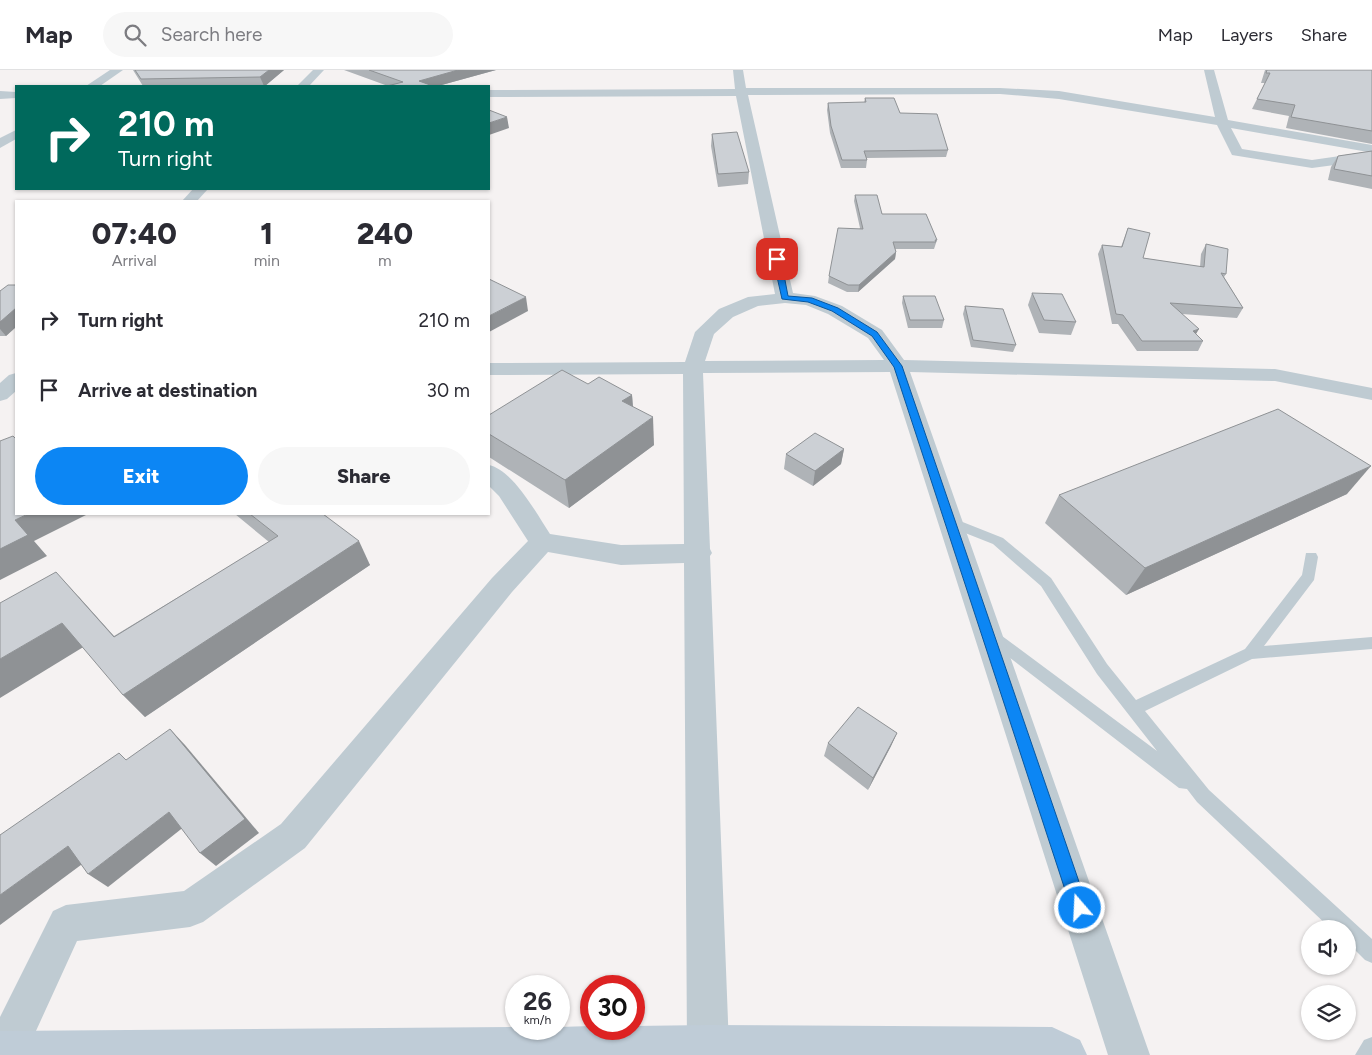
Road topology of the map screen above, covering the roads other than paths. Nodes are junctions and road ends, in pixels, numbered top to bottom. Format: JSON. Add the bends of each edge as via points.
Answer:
{"nodes":[{"id":1,"x":118,"y":70,"type":"edge"},
{"id":2,"x":319,"y":70,"type":"edge"},
{"id":3,"x":738,"y":70,"type":"edge"},
{"id":4,"x":1209,"y":70,"type":"edge"},
{"id":5,"x":94,"y":85,"type":"edge"},
{"id":6,"x":304,"y":85,"type":"edge"},
{"id":7,"x":741,"y":92,"type":"junction"},
{"id":8,"x":490,"y":93,"type":"edge"},
{"id":9,"x":0,"y":95,"type":"edge"},
{"id":10,"x":15,"y":95,"type":"edge"},
{"id":11,"x":1222,"y":122,"type":"junction"},
{"id":12,"x":15,"y":135,"type":"edge"},
{"id":13,"x":0,"y":144,"type":"edge"},
{"id":14,"x":1372,"y":149,"type":"edge"},
{"id":15,"x":1372,"y":155,"type":"edge"},
{"id":16,"x":200,"y":190,"type":"edge"},
{"id":17,"x":190,"y":200,"type":"edge"},
{"id":18,"x":785,"y":298,"type":"junction"},
{"id":19,"x":898,"y":366,"type":"junction"},
{"id":20,"x":693,"y":368,"type":"junction"},
{"id":21,"x":490,"y":369,"type":"edge"},
{"id":22,"x":0,"y":371,"type":"edge"},
{"id":23,"x":15,"y":371,"type":"edge"},
{"id":24,"x":15,"y":380,"type":"edge"},
{"id":25,"x":1372,"y":394,"type":"edge"},
{"id":26,"x":0,"y":395,"type":"edge"},
{"id":27,"x":490,"y":475,"type":"edge"},
{"id":28,"x":950,"y":522,"type":"junction"},
{"id":29,"x":542,"y":542,"type":"junction"},
{"id":30,"x":699,"y":553,"type":"junction"},
{"id":31,"x":1311,"y":557,"type":"dead end"},
{"id":32,"x":987,"y":633,"type":"junction"},
{"id":33,"x":1372,"y":642,"type":"edge"},
{"id":34,"x":1250,"y":653,"type":"junction"},
{"id":35,"x":1133,"y":709,"type":"junction"},
{"id":36,"x":1203,"y":796,"type":"junction"},
{"id":37,"x":1337,"y":920,"type":"edge"},
{"id":38,"x":1356,"y":938,"type":"edge"},
{"id":39,"x":1372,"y":953,"type":"edge"},
{"id":40,"x":1372,"y":1048,"type":"edge"},
{"id":41,"x":709,"y":1051,"type":"edge"},
{"id":42,"x":2,"y":1053,"type":"edge"},
{"id":43,"x":1065,"y":1055,"type":"edge"},
{"id":44,"x":1129,"y":1055,"type":"edge"},
{"id":45,"x":1366,"y":1055,"type":"edge"}],
"edges":[{"from":1,"to":5,"type":"street"},
{"from":2,"to":6,"type":"street"},
{"from":3,"to":7,"type":"street"},
{"from":4,"to":11,"type":"street"},
{"from":7,"to":8,"type":"street"},
{"from":7,"to":11,"type":"street","via":[[1039,94]]},
{"from":7,"to":18,"type":"street"},
{"from":9,"to":10,"type":"street"},
{"from":11,"to":14,"type":"street"},
{"from":11,"to":15,"type":"street","via":[[1237,152],[1312,164]]},
{"from":12,"to":13,"type":"street"},
{"from":16,"to":17,"type":"street"},
{"from":18,"to":19,"type":"street","via":[[809,300],[835,310],[874,334]]},
{"from":18,"to":20,"type":"street","via":[[754,301],[726,313],[705,332]]},
{"from":19,"to":20,"type":"street"},
{"from":19,"to":25,"type":"street","via":[[1274,376]]},
{"from":19,"to":28,"type":"street"},
{"from":20,"to":21,"type":"street"},
{"from":20,"to":30,"type":"street"},
{"from":22,"to":23,"type":"street"},
{"from":24,"to":26,"type":"street"},
{"from":27,"to":29,"type":"street","via":[[508,490]]},
{"from":28,"to":32,"type":"street"},
{"from":28,"to":35,"type":"lane","via":[[998,541],[1046,582],[1102,669]]},
{"from":29,"to":30,"type":"street","via":[[621,555]]},
{"from":29,"to":42,"type":"street","via":[[502,584],[293,836],[190,909],[66,924]]},
{"from":30,"to":41,"type":"street"},
{"from":31,"to":34,"type":"lane","via":[[1308,576]]},
{"from":32,"to":36,"type":"lane"},
{"from":32,"to":44,"type":"street"},
{"from":33,"to":34,"type":"lane"},
{"from":34,"to":35,"type":"lane"},
{"from":35,"to":36,"type":"lane"},
{"from":36,"to":37,"type":"lane"},
{"from":38,"to":39,"type":"lane"},
{"from":40,"to":45,"type":"lane"},
{"from":41,"to":42,"type":"street"},
{"from":41,"to":43,"type":"street","via":[[1052,1049]]}]}
